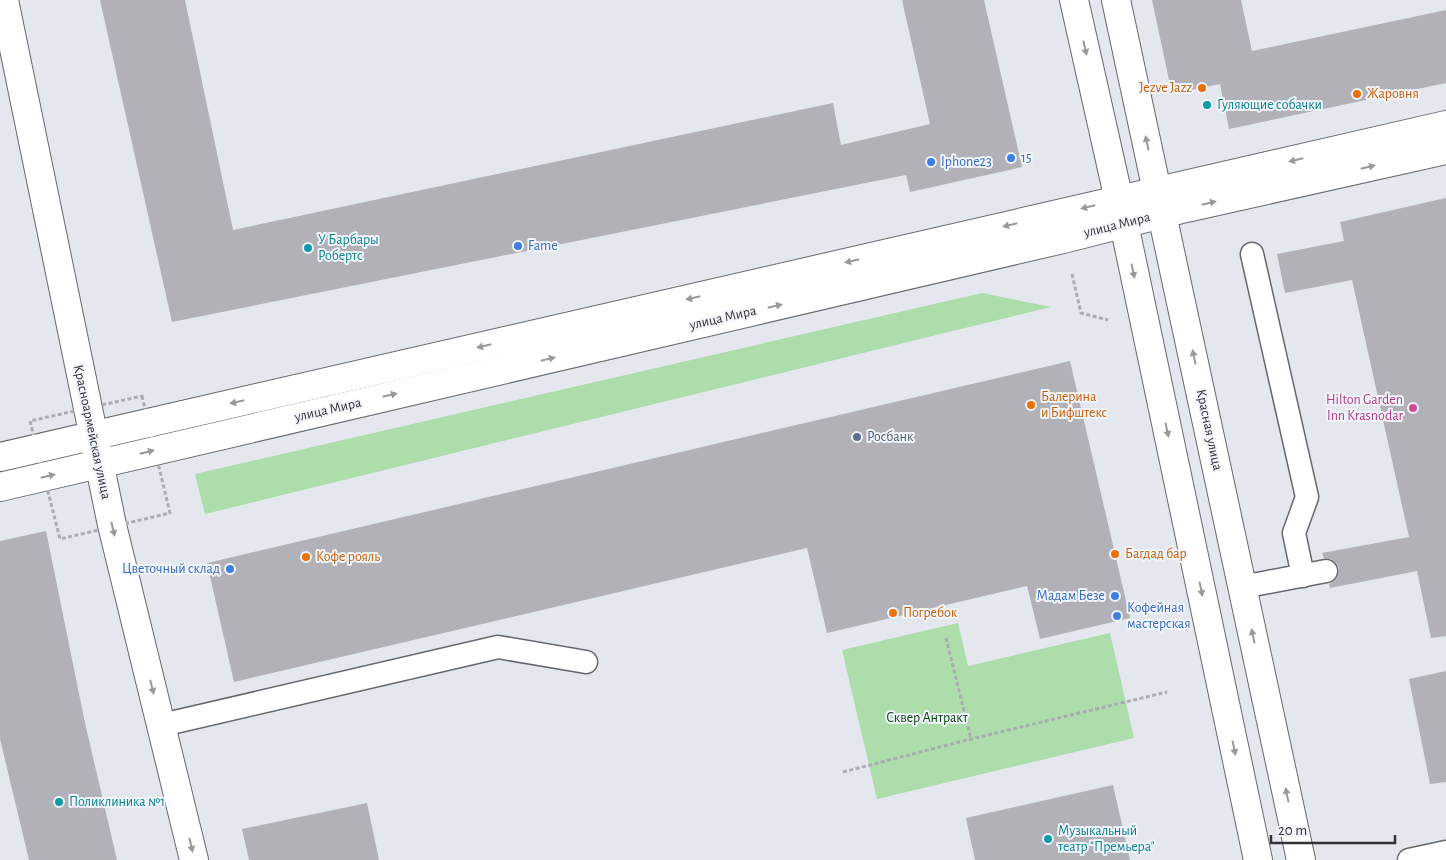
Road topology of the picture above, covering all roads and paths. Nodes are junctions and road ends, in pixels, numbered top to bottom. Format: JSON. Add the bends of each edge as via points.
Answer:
{"nodes":[{"id":1,"x":4,"y":0,"type":"edge"},
{"id":2,"x":1074,"y":0,"type":"edge"},
{"id":3,"x":1116,"y":0,"type":"edge"},
{"id":4,"x":1446,"y":126,"type":"edge"},
{"id":5,"x":1446,"y":150,"type":"edge"},
{"id":6,"x":1160,"y":202,"type":"junction"},
{"id":7,"x":1121,"y":212,"type":"junction"},
{"id":8,"x":1252,"y":254,"type":"dead end"},
{"id":9,"x":93,"y":435,"type":"junction"},
{"id":10,"x":0,"y":457,"type":"edge"},
{"id":11,"x":99,"y":464,"type":"junction"},
{"id":12,"x":0,"y":487,"type":"edge"},
{"id":13,"x":1326,"y":571,"type":"dead end"},
{"id":14,"x":1303,"y":576,"type":"junction"},
{"id":15,"x":1242,"y":586,"type":"junction"},
{"id":16,"x":946,"y":638,"type":"dead end"},
{"id":17,"x":586,"y":662,"type":"dead end"},
{"id":18,"x":1167,"y":692,"type":"dead end"},
{"id":19,"x":162,"y":726,"type":"junction"},
{"id":20,"x":971,"y":738,"type":"junction"},
{"id":21,"x":843,"y":772,"type":"dead end"},
{"id":22,"x":1446,"y":852,"type":"edge"},
{"id":23,"x":194,"y":860,"type":"edge"},
{"id":24,"x":1258,"y":860,"type":"edge"},
{"id":25,"x":1301,"y":860,"type":"edge"},
{"id":26,"x":1409,"y":860,"type":"edge"}],
"edges":[{"from":1,"to":9,"type":"main road","name":"Красноармейская улица"},
{"from":2,"to":7,"type":"main road","one_way":true},
{"from":6,"to":3,"type":"main road","name":"Красная улица","one_way":true},
{"from":4,"to":6,"type":"main road","name":"улица Мира","one_way":true},
{"from":6,"to":5,"type":"main road","name":"улица Мира","one_way":true},
{"from":6,"to":7,"type":"main road","name":"улица Мира"},
{"from":15,"to":6,"type":"main road","name":"Красная улица","one_way":true},
{"from":7,"to":9,"type":"main road","name":"улица Мира","one_way":true},
{"from":11,"to":7,"type":"main road","name":"улица Мира","one_way":true},
{"from":7,"to":24,"type":"main road","one_way":true},
{"from":8,"to":14,"type":"lane","via":[[1307,497],[1294,533]]},
{"from":9,"to":10,"type":"main road","name":"улица Мира"},
{"from":9,"to":11,"type":"main road","name":"Красноармейская улица"},
{"from":12,"to":11,"type":"main road","name":"улица Мира","one_way":true},
{"from":11,"to":19,"type":"main road","name":"Красноармейская улица","one_way":true},
{"from":13,"to":14,"type":"lane"},
{"from":14,"to":15,"type":"lane"},
{"from":25,"to":15,"type":"main road","name":"Красная улица","one_way":true},
{"from":16,"to":20,"type":"path"},
{"from":17,"to":19,"type":"lane","via":[[498,647]]},
{"from":18,"to":20,"type":"path"},
{"from":19,"to":23,"type":"main road","name":"Красноармейская улица","one_way":true},
{"from":20,"to":21,"type":"path"},
{"from":22,"to":26,"type":"lane"}]}
